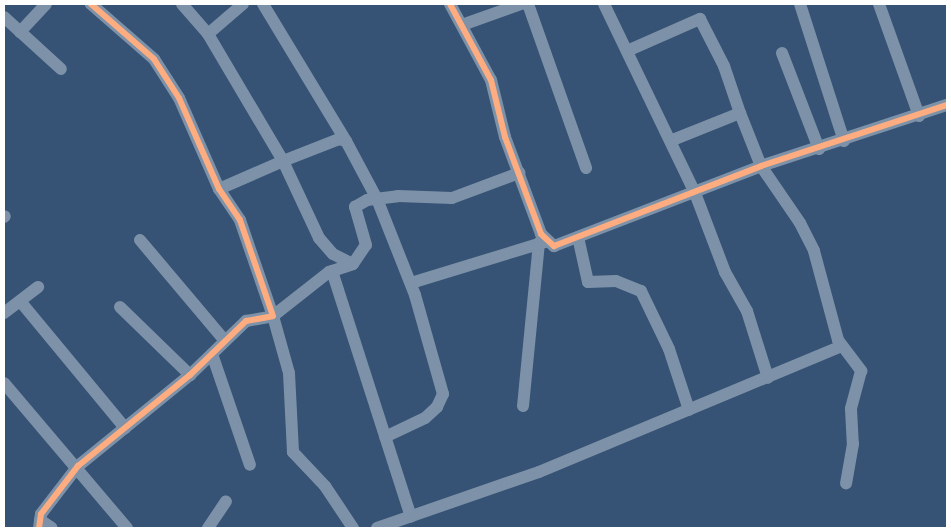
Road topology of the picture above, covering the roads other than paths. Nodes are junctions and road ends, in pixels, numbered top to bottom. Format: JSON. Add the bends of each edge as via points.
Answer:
{"nodes":[{"id":1,"x":46,"y":4,"type":"edge"},
{"id":2,"x":91,"y":4,"type":"edge"},
{"id":3,"x":182,"y":4,"type":"edge"},
{"id":4,"x":243,"y":4,"type":"edge"},
{"id":5,"x":263,"y":4,"type":"edge"},
{"id":6,"x":450,"y":4,"type":"edge"},
{"id":7,"x":522,"y":4,"type":"edge"},
{"id":8,"x":528,"y":4,"type":"edge"},
{"id":9,"x":604,"y":4,"type":"edge"},
{"id":10,"x":800,"y":4,"type":"edge"},
{"id":11,"x":879,"y":4,"type":"edge"},
{"id":12,"x":4,"y":17,"type":"edge"},
{"id":13,"x":462,"y":25,"type":"junction"},
{"id":14,"x":20,"y":32,"type":"junction"},
{"id":15,"x":208,"y":34,"type":"junction"},
{"id":16,"x":627,"y":51,"type":"junction"},
{"id":17,"x":782,"y":53,"type":"dead end"},
{"id":18,"x":61,"y":69,"type":"dead end"},
{"id":19,"x":947,"y":105,"type":"edge"},
{"id":20,"x":740,"y":113,"type":"junction"},
{"id":21,"x":919,"y":116,"type":"junction"},
{"id":22,"x":346,"y":141,"type":"junction"},
{"id":23,"x":670,"y":141,"type":"junction"},
{"id":24,"x":844,"y":141,"type":"junction"},
{"id":25,"x":819,"y":149,"type":"junction"},
{"id":26,"x":283,"y":161,"type":"junction"},
{"id":27,"x":760,"y":166,"type":"junction"},
{"id":28,"x":586,"y":168,"type":"dead end"},
{"id":29,"x":518,"y":173,"type":"junction"},
{"id":30,"x":218,"y":189,"type":"junction"},
{"id":31,"x":695,"y":193,"type":"junction"},
{"id":32,"x":377,"y":198,"type":"junction"},
{"id":33,"x":578,"y":237,"type":"junction"},
{"id":34,"x":140,"y":240,"type":"dead end"},
{"id":35,"x":543,"y":242,"type":"junction"},
{"id":36,"x":353,"y":264,"type":"junction"},
{"id":37,"x":332,"y":271,"type":"junction"},
{"id":38,"x":411,"y":283,"type":"junction"},
{"id":39,"x":38,"y":287,"type":"dead end"},
{"id":40,"x":20,"y":301,"type":"junction"},
{"id":41,"x":120,"y":307,"type":"dead end"},
{"id":42,"x":4,"y":313,"type":"edge"},
{"id":43,"x":273,"y":316,"type":"junction"},
{"id":44,"x":225,"y":341,"type":"junction"},
{"id":45,"x":842,"y":346,"type":"junction"},
{"id":46,"x":212,"y":354,"type":"junction"},
{"id":47,"x":190,"y":375,"type":"junction"},
{"id":48,"x":768,"y":378,"type":"junction"},
{"id":49,"x":4,"y":383,"type":"edge"},
{"id":50,"x":522,"y":406,"type":"dead end"},
{"id":51,"x":689,"y":410,"type":"junction"},
{"id":52,"x":125,"y":428,"type":"junction"},
{"id":53,"x":385,"y":438,"type":"junction"},
{"id":54,"x":78,"y":466,"type":"junction"},
{"id":55,"x":250,"y":466,"type":"dead end"},
{"id":56,"x":846,"y":483,"type":"dead end"},
{"id":57,"x":226,"y":501,"type":"dead end"},
{"id":58,"x":411,"y":517,"type":"junction"},
{"id":59,"x":39,"y":524,"type":"edge"},
{"id":60,"x":52,"y":528,"type":"edge"},
{"id":61,"x":126,"y":528,"type":"edge"},
{"id":62,"x":208,"y":528,"type":"edge"},
{"id":63,"x":353,"y":528,"type":"edge"},
{"id":64,"x":377,"y":528,"type":"edge"}],
"edges":[{"from":1,"to":14,"type":"street"},
{"from":2,"to":30,"type":"street","via":[[154,59],[179,98]]},
{"from":3,"to":15,"type":"street"},
{"from":4,"to":15,"type":"street"},
{"from":5,"to":22,"type":"street"},
{"from":6,"to":13,"type":"street"},
{"from":7,"to":13,"type":"street"},
{"from":8,"to":28,"type":"street"},
{"from":9,"to":16,"type":"street"},
{"from":10,"to":24,"type":"street"},
{"from":11,"to":21,"type":"street"},
{"from":12,"to":14,"type":"street"},
{"from":13,"to":29,"type":"street","via":[[491,80]]},
{"from":14,"to":18,"type":"street"},
{"from":15,"to":26,"type":"street"},
{"from":16,"to":20,"type":"street","via":[[700,19],[724,66]]},
{"from":16,"to":23,"type":"street"},
{"from":17,"to":25,"type":"street"},
{"from":19,"to":21,"type":"street"},
{"from":20,"to":23,"type":"street"},
{"from":20,"to":27,"type":"street"},
{"from":21,"to":24,"type":"street"},
{"from":22,"to":26,"type":"street","via":[[339,140]]},
{"from":22,"to":32,"type":"street"},
{"from":23,"to":31,"type":"street"},
{"from":24,"to":25,"type":"street"},
{"from":25,"to":27,"type":"street"},
{"from":26,"to":30,"type":"street"},
{"from":26,"to":36,"type":"street","via":[[319,238],[333,254]]},
{"from":27,"to":31,"type":"street"},
{"from":27,"to":45,"type":"street","via":[[800,223],[814,251]]},
{"from":29,"to":32,"type":"street","via":[[452,198]]},
{"from":29,"to":35,"type":"street"},
{"from":30,"to":43,"type":"street","via":[[240,220]]},
{"from":31,"to":33,"type":"street"},
{"from":31,"to":48,"type":"street","via":[[725,272],[747,311]]},
{"from":32,"to":36,"type":"street","via":[[356,207],[366,245]]},
{"from":32,"to":38,"type":"street"},
{"from":33,"to":35,"type":"street","via":[[554,246]]},
{"from":33,"to":51,"type":"street","via":[[588,282],[616,281],[641,291],[669,348]]},
{"from":34,"to":44,"type":"street"},
{"from":35,"to":38,"type":"street"},
{"from":35,"to":50,"type":"street"},
{"from":36,"to":37,"type":"street"},
{"from":37,"to":43,"type":"street"},
{"from":37,"to":53,"type":"street"},
{"from":38,"to":53,"type":"street","via":[[443,394],[437,407],[425,418]]},
{"from":39,"to":40,"type":"street"},
{"from":40,"to":42,"type":"street"},
{"from":40,"to":52,"type":"street"},
{"from":41,"to":47,"type":"street"},
{"from":43,"to":44,"type":"street","via":[[246,321]]},
{"from":43,"to":63,"type":"street","via":[[289,373],[293,452],[324,486]]},
{"from":44,"to":46,"type":"street"},
{"from":45,"to":48,"type":"street"},
{"from":45,"to":56,"type":"street","via":[[861,371],[851,409],[853,444]]},
{"from":46,"to":47,"type":"street"},
{"from":46,"to":55,"type":"street"},
{"from":47,"to":52,"type":"street"},
{"from":48,"to":51,"type":"street"},
{"from":49,"to":54,"type":"street"},
{"from":51,"to":58,"type":"street","via":[[539,472]]},
{"from":52,"to":54,"type":"street"},
{"from":53,"to":58,"type":"street"},
{"from":54,"to":59,"type":"street"},
{"from":54,"to":61,"type":"street"},
{"from":57,"to":62,"type":"street"},
{"from":58,"to":64,"type":"street"},
{"from":59,"to":60,"type":"street"}]}
